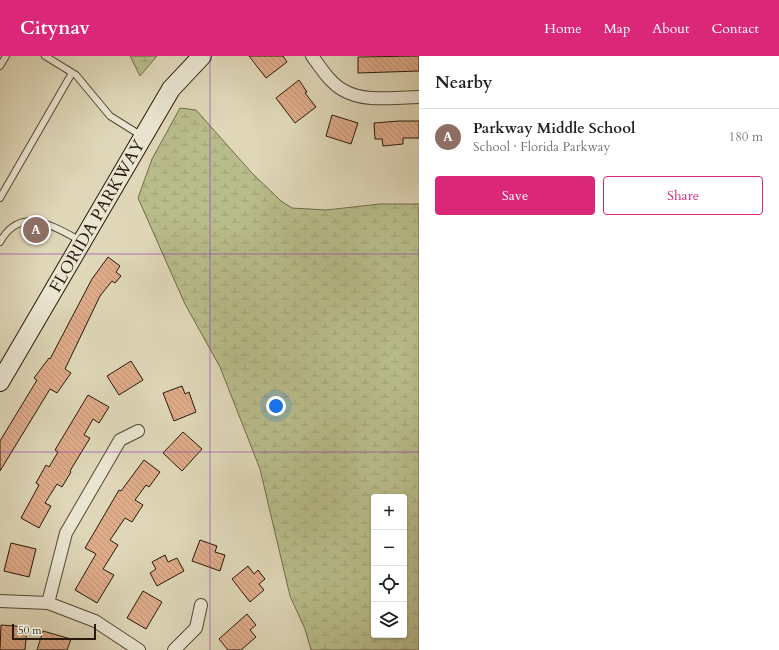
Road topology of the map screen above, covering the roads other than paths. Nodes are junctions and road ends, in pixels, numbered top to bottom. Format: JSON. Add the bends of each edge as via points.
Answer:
{"nodes":[{"id":1,"x":6,"y":56,"type":"edge"},
{"id":2,"x":45,"y":56,"type":"edge"},
{"id":3,"x":202,"y":56,"type":"edge"},
{"id":4,"x":312,"y":56,"type":"edge"},
{"id":5,"x":0,"y":66,"type":"edge"},
{"id":6,"x":72,"y":73,"type":"junction"},
{"id":7,"x":419,"y":97,"type":"edge"},
{"id":8,"x":143,"y":136,"type":"junction"},
{"id":9,"x":0,"y":198,"type":"edge"},
{"id":10,"x":82,"y":241,"type":"junction"},
{"id":11,"x":0,"y":242,"type":"edge"},
{"id":12,"x":0,"y":382,"type":"edge"},
{"id":13,"x":138,"y":431,"type":"dead end"},
{"id":14,"x":0,"y":601,"type":"edge"},
{"id":15,"x":48,"y":603,"type":"junction"},
{"id":16,"x":201,"y":604,"type":"dead end"},
{"id":17,"x":139,"y":650,"type":"edge"},
{"id":18,"x":174,"y":650,"type":"edge"}],
"edges":[{"from":1,"to":5,"type":"lane"},
{"from":2,"to":6,"type":"lane"},
{"from":3,"to":8,"type":"street","name":"FLORIDA PARKWAY","via":[[171,89]]},
{"from":4,"to":7,"type":"street","via":[[332,82],[344,91],[365,97]]},
{"from":6,"to":8,"type":"lane","via":[[110,116]]},
{"from":6,"to":9,"type":"lane"},
{"from":8,"to":10,"type":"street","name":"FLORIDA PARKWAY"},
{"from":10,"to":11,"type":"lane","via":[[42,221],[32,221],[15,225]]},
{"from":10,"to":12,"type":"street","name":"FLORIDA PARKWAY"},
{"from":13,"to":15,"type":"street","via":[[120,440],[66,533]]},
{"from":14,"to":15,"type":"street"},
{"from":15,"to":17,"type":"street","via":[[95,621]]},
{"from":16,"to":18,"type":"street","via":[[196,628]]}]}
